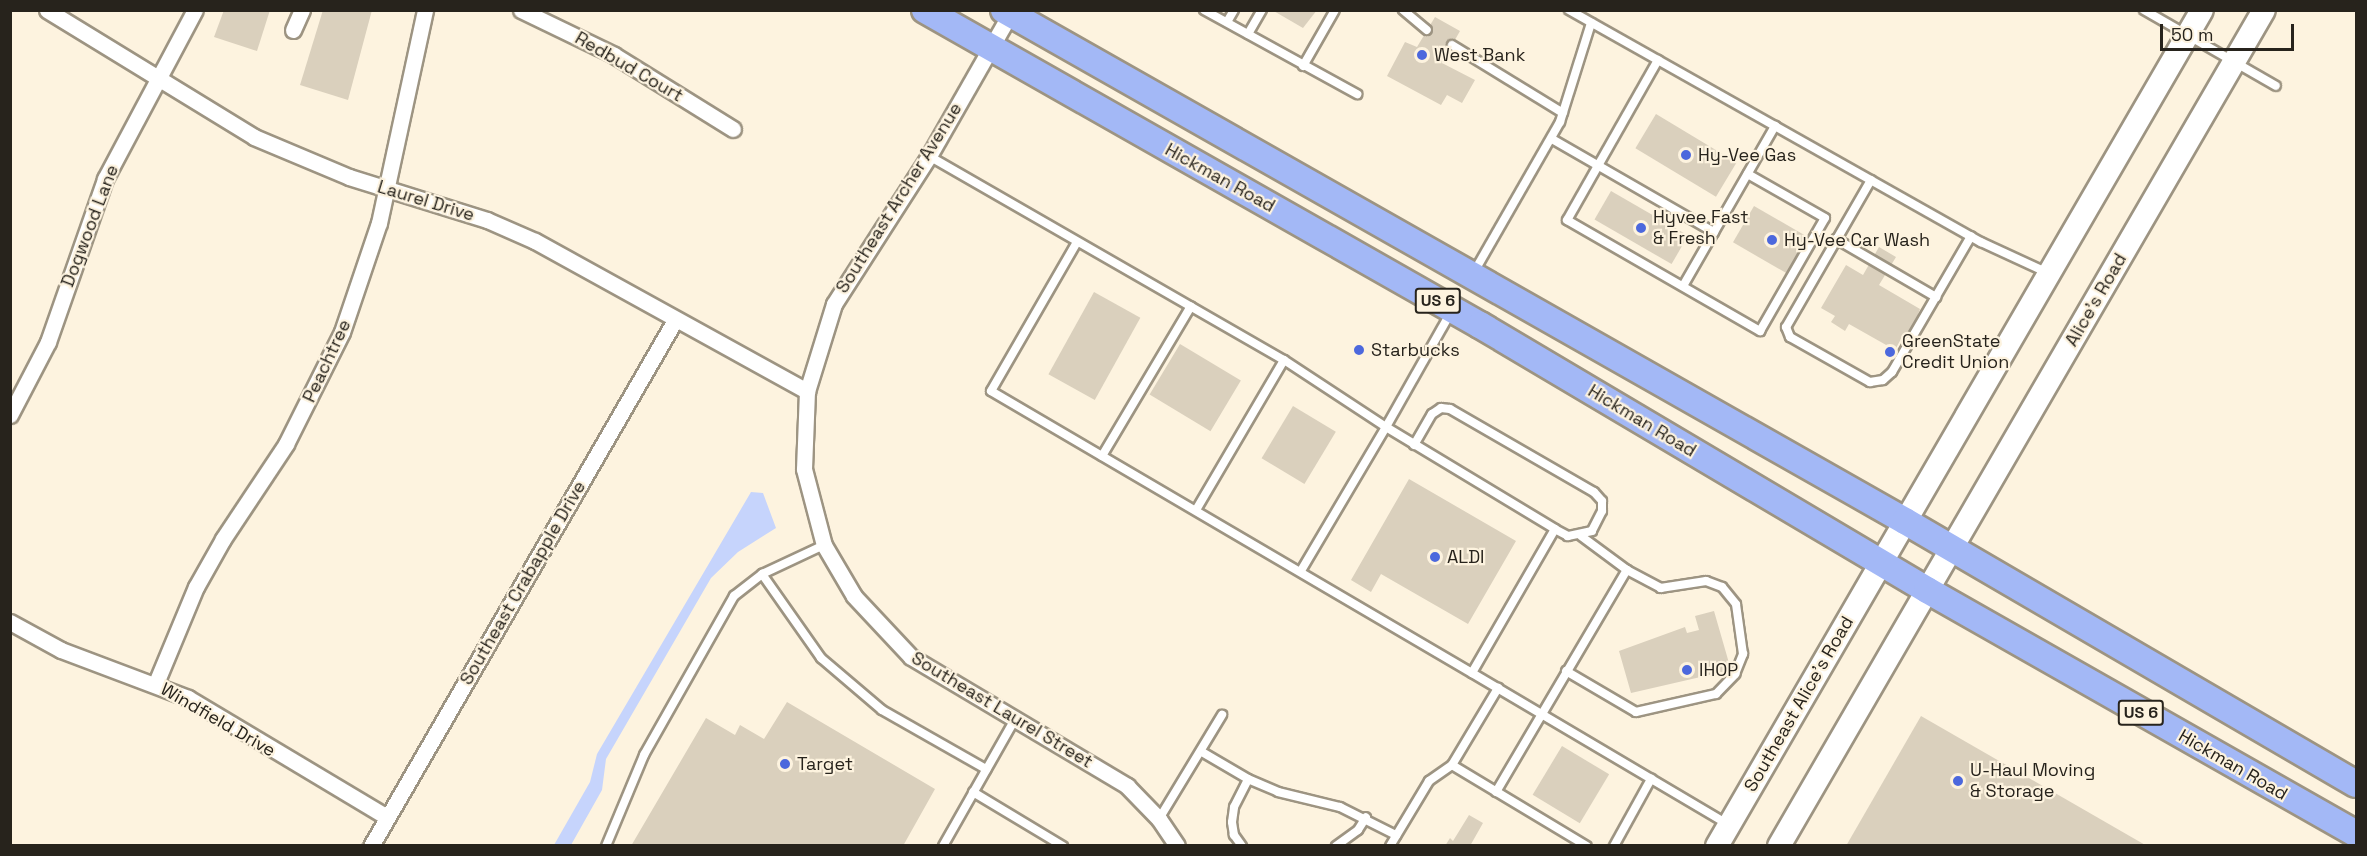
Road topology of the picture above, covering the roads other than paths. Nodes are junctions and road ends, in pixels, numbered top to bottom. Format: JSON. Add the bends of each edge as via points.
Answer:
{"nodes":[{"id":1,"x":46,"y":10,"type":"edge"},
{"id":2,"x":195,"y":10,"type":"edge"},
{"id":3,"x":302,"y":10,"type":"edge"},
{"id":4,"x":424,"y":10,"type":"edge"},
{"id":5,"x":521,"y":10,"type":"edge"},
{"id":6,"x":925,"y":10,"type":"edge"},
{"id":7,"x":1204,"y":10,"type":"edge"},
{"id":8,"x":1234,"y":10,"type":"edge"},
{"id":9,"x":1262,"y":10,"type":"edge"},
{"id":10,"x":1335,"y":10,"type":"edge"},
{"id":11,"x":1569,"y":10,"type":"edge"},
{"id":12,"x":2144,"y":10,"type":"edge"},
{"id":13,"x":2202,"y":10,"type":"edge"},
{"id":14,"x":2264,"y":10,"type":"edge"},
{"id":15,"x":1402,"y":11,"type":"edge"},
{"id":16,"x":1009,"y":12,"type":"edge"},
{"id":17,"x":1227,"y":22,"type":"junction"},
{"id":18,"x":1591,"y":22,"type":"junction"},
{"id":19,"x":292,"y":30,"type":"dead end"},
{"id":20,"x":1427,"y":30,"type":"dead end"},
{"id":21,"x":1248,"y":34,"type":"junction"},
{"id":22,"x":2188,"y":34,"type":"junction"},
{"id":23,"x":1452,"y":45,"type":"dead end"},
{"id":24,"x":990,"y":47,"type":"junction"},
{"id":25,"x":1658,"y":60,"type":"junction"},
{"id":26,"x":2235,"y":62,"type":"junction"},
{"id":27,"x":1303,"y":66,"type":"junction"},
{"id":28,"x":159,"y":81,"type":"junction"},
{"id":29,"x":2276,"y":86,"type":"dead end"},
{"id":30,"x":1357,"y":94,"type":"dead end"},
{"id":31,"x":1563,"y":112,"type":"junction"},
{"id":32,"x":1775,"y":126,"type":"junction"},
{"id":33,"x":733,"y":129,"type":"dead end"},
{"id":34,"x":1552,"y":139,"type":"junction"},
{"id":35,"x":929,"y":156,"type":"junction"},
{"id":36,"x":1598,"y":165,"type":"junction"},
{"id":37,"x":1748,"y":174,"type":"junction"},
{"id":38,"x":1871,"y":180,"type":"junction"},
{"id":39,"x":386,"y":190,"type":"junction"},
{"id":40,"x":1714,"y":232,"type":"junction"},
{"id":41,"x":1971,"y":236,"type":"junction"},
{"id":42,"x":1836,"y":239,"type":"junction"},
{"id":43,"x":1077,"y":242,"type":"junction"},
{"id":44,"x":2049,"y":273,"type":"junction"},
{"id":45,"x":1472,"y":276,"type":"junction"},
{"id":46,"x":1683,"y":286,"type":"junction"},
{"id":47,"x":1936,"y":297,"type":"junction"},
{"id":48,"x":1191,"y":306,"type":"junction"},
{"id":49,"x":1453,"y":309,"type":"junction"},
{"id":50,"x":675,"y":320,"type":"junction"},
{"id":51,"x":1284,"y":360,"type":"junction"},
{"id":52,"x":807,"y":391,"type":"junction"},
{"id":53,"x":10,"y":415,"type":"edge"},
{"id":54,"x":1386,"y":427,"type":"junction"},
{"id":55,"x":1414,"y":445,"type":"junction"},
{"id":56,"x":1102,"y":456,"type":"junction"},
{"id":57,"x":1196,"y":510,"type":"junction"},
{"id":58,"x":1905,"y":521,"type":"junction"},
{"id":59,"x":1556,"y":529,"type":"junction"},
{"id":60,"x":1581,"y":536,"type":"junction"},
{"id":61,"x":824,"y":546,"type":"junction"},
{"id":62,"x":1951,"y":549,"type":"junction"},
{"id":63,"x":1881,"y":562,"type":"junction"},
{"id":64,"x":1627,"y":570,"type":"junction"},
{"id":65,"x":1300,"y":571,"type":"junction"},
{"id":66,"x":762,"y":574,"type":"junction"},
{"id":67,"x":1927,"y":590,"type":"junction"},
{"id":68,"x":10,"y":622,"type":"edge"},
{"id":69,"x":1566,"y":671,"type":"junction"},
{"id":70,"x":1472,"y":673,"type":"junction"},
{"id":71,"x":156,"y":683,"type":"junction"},
{"id":72,"x":1498,"y":688,"type":"junction"},
{"id":73,"x":1541,"y":713,"type":"junction"},
{"id":74,"x":1222,"y":716,"type":"dead end"},
{"id":75,"x":1016,"y":717,"type":"junction"},
{"id":76,"x":1202,"y":752,"type":"junction"},
{"id":77,"x":1452,"y":765,"type":"junction"},
{"id":78,"x":986,"y":769,"type":"junction"},
{"id":79,"x":1248,"y":779,"type":"junction"},
{"id":80,"x":1651,"y":779,"type":"junction"},
{"id":81,"x":2356,"y":784,"type":"edge"},
{"id":82,"x":973,"y":792,"type":"junction"},
{"id":83,"x":1496,"y":792,"type":"junction"},
{"id":84,"x":1366,"y":817,"type":"junction"},
{"id":85,"x":387,"y":818,"type":"junction"},
{"id":86,"x":1159,"y":819,"type":"junction"},
{"id":87,"x":1729,"y":824,"type":"junction"},
{"id":88,"x":2356,"y":834,"type":"edge"},
{"id":89,"x":1396,"y":835,"type":"junction"},
{"id":90,"x":371,"y":846,"type":"edge"},
{"id":91,"x":606,"y":846,"type":"edge"},
{"id":92,"x":943,"y":846,"type":"edge"},
{"id":93,"x":1063,"y":846,"type":"edge"},
{"id":94,"x":1177,"y":846,"type":"edge"},
{"id":95,"x":1242,"y":846,"type":"edge"},
{"id":96,"x":1336,"y":846,"type":"edge"},
{"id":97,"x":1390,"y":846,"type":"edge"},
{"id":98,"x":1587,"y":846,"type":"edge"},
{"id":99,"x":1614,"y":846,"type":"edge"},
{"id":100,"x":1716,"y":846,"type":"edge"},
{"id":101,"x":1779,"y":846,"type":"edge"}],
"edges":[{"from":1,"to":28,"type":"street","name":"Laurel Drive"},
{"from":2,"to":28,"type":"street","name":"Dogwood Lane"},
{"from":3,"to":19,"type":"street"},
{"from":4,"to":39,"type":"street","name":"Peachtree"},
{"from":5,"to":33,"type":"street","name":"Redbud Court","via":[[614,55]]},
{"from":6,"to":24,"type":"highway","name":"Hickman Road","number":"US 6"},
{"from":7,"to":17,"type":"lane"},
{"from":8,"to":17,"type":"lane"},
{"from":9,"to":21,"type":"lane"},
{"from":10,"to":27,"type":"lane"},
{"from":11,"to":18,"type":"lane"},
{"from":12,"to":22,"type":"lane"},
{"from":13,"to":22,"type":"main road"},
{"from":14,"to":26,"type":"main road","name":"Alice's Road"},
{"from":15,"to":20,"type":"lane"},
{"from":16,"to":24,"type":"street","name":"Southeast Archer Avenue"},
{"from":16,"to":45,"type":"highway","name":"Hickman Road","number":"US 6"},
{"from":17,"to":21,"type":"lane"},
{"from":18,"to":25,"type":"lane"},
{"from":18,"to":31,"type":"lane"},
{"from":21,"to":27,"type":"lane"},
{"from":22,"to":26,"type":"lane"},
{"from":22,"to":44,"type":"main road"},
{"from":23,"to":31,"type":"lane"},
{"from":24,"to":35,"type":"street","name":"Southeast Archer Avenue"},
{"from":24,"to":49,"type":"highway","name":"Hickman Road","number":"US 6"},
{"from":25,"to":32,"type":"lane"},
{"from":25,"to":36,"type":"lane"},
{"from":26,"to":29,"type":"lane"},
{"from":26,"to":62,"type":"main road","name":"Alice's Road"},
{"from":27,"to":30,"type":"lane"},
{"from":28,"to":39,"type":"street","name":"Laurel Drive","via":[[254,137]]},
{"from":28,"to":53,"type":"street","name":"Dogwood Lane","via":[[105,179],[48,342]]},
{"from":31,"to":34,"type":"lane"},
{"from":32,"to":37,"type":"lane"},
{"from":32,"to":38,"type":"lane"},
{"from":34,"to":36,"type":"lane"},
{"from":34,"to":45,"type":"lane"},
{"from":35,"to":43,"type":"lane"},
{"from":35,"to":52,"type":"street","name":"Southeast Archer Avenue","via":[[834,304]]},
{"from":36,"to":40,"type":"lane"},
{"from":36,"to":46,"type":"lane","via":[[1567,220]]},
{"from":37,"to":40,"type":"lane"},
{"from":37,"to":46,"type":"lane","via":[[1826,218],[1760,331]]},
{"from":38,"to":41,"type":"lane"},
{"from":38,"to":42,"type":"lane"},
{"from":39,"to":50,"type":"street","name":"Laurel Drive","via":[[487,220],[535,241]]},
{"from":39,"to":71,"type":"street","name":"Peachtree","via":[[362,278],[317,387],[218,548],[191,599]]},
{"from":40,"to":46,"type":"lane"},
{"from":41,"to":44,"type":"lane"},
{"from":41,"to":47,"type":"lane"},
{"from":42,"to":47,"type":"lane"},
{"from":42,"to":47,"type":"lane","via":[[1786,327],[1791,337],[1870,382],[1882,380],[1892,372]]},
{"from":43,"to":48,"type":"lane"},
{"from":43,"to":56,"type":"lane","via":[[991,391]]},
{"from":44,"to":58,"type":"main road"},
{"from":45,"to":58,"type":"highway","name":"Hickman Road","number":"US 6"},
{"from":48,"to":51,"type":"lane"},
{"from":48,"to":56,"type":"lane"},
{"from":49,"to":54,"type":"lane"},
{"from":49,"to":63,"type":"highway","name":"Hickman Road","number":"US 6"},
{"from":50,"to":52,"type":"street","name":"Laurel Drive"},
{"from":50,"to":85,"type":"street","name":"Southeast Crabapple Drive"},
{"from":51,"to":54,"type":"lane"},
{"from":51,"to":57,"type":"lane"},
{"from":52,"to":61,"type":"street","name":"Southeast Laurel Street","via":[[804,469]]},
{"from":54,"to":55,"type":"lane"},
{"from":54,"to":65,"type":"lane"},
{"from":55,"to":59,"type":"lane"},
{"from":55,"to":60,"type":"lane","via":[[1432,414],[1441,408],[1461,414],[1594,492],[1602,501],[1602,511],[1592,531]]},
{"from":56,"to":57,"type":"lane"},
{"from":57,"to":65,"type":"lane"},
{"from":58,"to":62,"type":"highway","name":"Hickman Road","number":"US 6"},
{"from":58,"to":63,"type":"main road"},
{"from":59,"to":60,"type":"lane"},
{"from":59,"to":70,"type":"lane"},
{"from":60,"to":64,"type":"lane"},
{"from":61,"to":66,"type":"lane"},
{"from":61,"to":75,"type":"street","name":"Southeast Laurel Street","via":[[854,596],[911,657]]},
{"from":62,"to":67,"type":"main road","name":"Alice's Road"},
{"from":62,"to":81,"type":"highway","name":"Hickman Road","number":"US 6"},
{"from":63,"to":67,"type":"highway","name":"Hickman Road","number":"US 6"},
{"from":63,"to":87,"type":"main road","name":"Southeast Alice's Road"},
{"from":64,"to":69,"type":"lane"},
{"from":64,"to":69,"type":"lane","via":[[1661,588],[1706,581],[1722,586],[1736,604],[1743,654],[1735,674],[1716,694],[1636,712]]},
{"from":65,"to":70,"type":"lane"},
{"from":66,"to":78,"type":"lane","via":[[821,658],[882,710]]},
{"from":66,"to":91,"type":"lane","via":[[734,596],[644,755]]},
{"from":67,"to":88,"type":"highway","name":"Hickman Road","number":"US 6"},
{"from":67,"to":101,"type":"main road"},
{"from":68,"to":71,"type":"street","name":"Windfield Drive","via":[[61,650]]},
{"from":69,"to":73,"type":"lane"},
{"from":70,"to":72,"type":"lane"},
{"from":71,"to":85,"type":"street","name":"Windfield Drive","via":[[188,698]]},
{"from":72,"to":73,"type":"lane"},
{"from":72,"to":77,"type":"lane"},
{"from":73,"to":80,"type":"lane"},
{"from":73,"to":83,"type":"lane"},
{"from":74,"to":76,"type":"lane"},
{"from":75,"to":78,"type":"lane"},
{"from":75,"to":86,"type":"street","name":"Southeast Laurel Street","via":[[1127,786]]},
{"from":76,"to":79,"type":"lane"},
{"from":76,"to":86,"type":"lane"},
{"from":77,"to":83,"type":"lane"},
{"from":77,"to":89,"type":"lane","via":[[1429,780]]},
{"from":78,"to":82,"type":"lane"},
{"from":79,"to":84,"type":"lane"},
{"from":79,"to":95,"type":"lane","via":[[1234,807],[1234,835]]},
{"from":80,"to":87,"type":"lane"},
{"from":80,"to":99,"type":"lane"},
{"from":82,"to":92,"type":"lane"},
{"from":82,"to":93,"type":"lane"},
{"from":83,"to":98,"type":"lane"},
{"from":84,"to":89,"type":"lane"},
{"from":84,"to":96,"type":"lane","via":[[1351,837]]},
{"from":85,"to":90,"type":"street","name":"Southeast Crabapple Drive"},
{"from":86,"to":94,"type":"street","name":"Southeast Laurel Street"},
{"from":87,"to":100,"type":"main road","name":"Southeast Alice's Road"},
{"from":89,"to":97,"type":"lane"}]}
